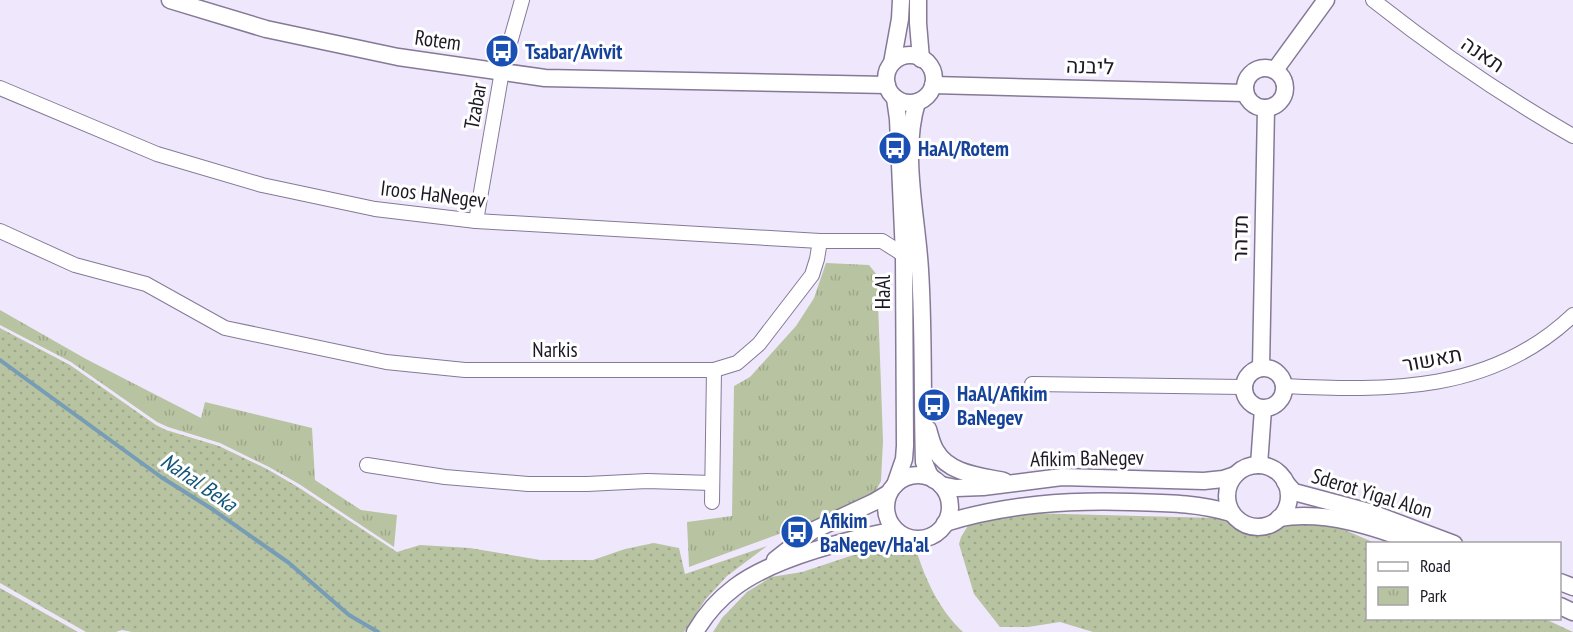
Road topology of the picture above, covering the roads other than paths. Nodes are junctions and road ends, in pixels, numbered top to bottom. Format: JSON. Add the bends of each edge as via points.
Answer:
{"nodes":[{"id":1,"x":170,"y":0,"type":"edge"},
{"id":2,"x":522,"y":0,"type":"edge"},
{"id":3,"x":900,"y":0,"type":"edge"},
{"id":4,"x":918,"y":0,"type":"edge"},
{"id":5,"x":1326,"y":0,"type":"edge"},
{"id":6,"x":1373,"y":0,"type":"edge"},
{"id":7,"x":921,"y":58,"type":"junction"},
{"id":8,"x":892,"y":63,"type":"junction"},
{"id":9,"x":1275,"y":70,"type":"junction"},
{"id":10,"x":502,"y":71,"type":"junction"},
{"id":11,"x":933,"y":86,"type":"junction"},
{"id":12,"x":0,"y":88,"type":"edge"},
{"id":13,"x":891,"y":91,"type":"junction"},
{"id":14,"x":1245,"y":93,"type":"junction"},
{"id":15,"x":917,"y":102,"type":"junction"},
{"id":16,"x":1266,"y":108,"type":"junction"},
{"id":17,"x":1573,"y":136,"type":"edge"},
{"id":18,"x":476,"y":221,"type":"junction"},
{"id":19,"x":903,"y":226,"type":"junction"},
{"id":20,"x":0,"y":231,"type":"edge"},
{"id":21,"x":820,"y":241,"type":"junction"},
{"id":22,"x":882,"y":242,"type":"junction"},
{"id":23,"x":904,"y":255,"type":"junction"},
{"id":24,"x":1573,"y":315,"type":"edge"},
{"id":25,"x":1261,"y":368,"type":"junction"},
{"id":26,"x":714,"y":370,"type":"junction"},
{"id":27,"x":1032,"y":384,"type":"dead end"},
{"id":28,"x":1284,"y":386,"type":"junction"},
{"id":29,"x":1243,"y":387,"type":"junction"},
{"id":30,"x":922,"y":408,"type":"junction"},
{"id":31,"x":1263,"y":409,"type":"junction"},
{"id":32,"x":367,"y":465,"type":"dead end"},
{"id":33,"x":1259,"y":465,"type":"junction"},
{"id":34,"x":1235,"y":475,"type":"junction"},
{"id":35,"x":1282,"y":478,"type":"junction"},
{"id":36,"x":937,"y":482,"type":"junction"},
{"id":37,"x":1011,"y":482,"type":"junction"},
{"id":38,"x":712,"y":483,"type":"junction"},
{"id":39,"x":892,"y":489,"type":"junction"},
{"id":40,"x":712,"y":502,"type":"dead end"},
{"id":41,"x":1231,"y":513,"type":"junction"},
{"id":42,"x":1279,"y":518,"type":"junction"},
{"id":43,"x":945,"y":523,"type":"junction"},
{"id":44,"x":895,"y":530,"type":"junction"},
{"id":45,"x":1416,"y":542,"type":"edge"},
{"id":46,"x":1451,"y":542,"type":"edge"},
{"id":47,"x":766,"y":569,"type":"junction"},
{"id":48,"x":695,"y":632,"type":"edge"}],
"edges":[{"from":1,"to":10,"type":"street","name":"Rotem","via":[[277,31],[398,57]]},
{"from":2,"to":10,"type":"street","name":"Tzabar"},
{"from":3,"to":8,"type":"street"},
{"from":4,"to":7,"type":"street"},
{"from":5,"to":9,"type":"street"},
{"from":6,"to":17,"type":"street","name":"תאנה","via":[[1458,63]]},
{"from":7,"to":8,"type":"street","via":[[906,56]]},
{"from":7,"to":11,"type":"street","via":[[932,70]]},
{"from":8,"to":13,"type":"street","via":[[888,69]]},
{"from":9,"to":14,"type":"street","via":[[1263,68],[1251,73]]},
{"from":9,"to":16,"type":"street","via":[[1284,80],[1285,92],[1279,103]]},
{"from":10,"to":13,"type":"street","name":"Rotem","via":[[545,78]]},
{"from":10,"to":18,"type":"street","name":"Tzabar"},
{"from":11,"to":14,"type":"street","name":"ליבנה"},
{"from":11,"to":15,"type":"street"},
{"from":12,"to":18,"type":"street","name":"Iroos HaNegev","via":[[157,154],[262,185],[375,209]]},
{"from":13,"to":15,"type":"street","via":[[909,103]]},
{"from":13,"to":19,"type":"street","name":"HaAl","via":[[898,118]]},
{"from":14,"to":16,"type":"street","via":[[1252,104]]},
{"from":15,"to":30,"type":"street","name":"HaAl","via":[[912,121],[912,174],[920,271]]},
{"from":16,"to":25,"type":"street","name":"תדהר"},
{"from":18,"to":21,"type":"street","name":"Iroos HaNegev"},
{"from":19,"to":22,"type":"street"},
{"from":19,"to":23,"type":"street","name":"HaAl"},
{"from":20,"to":26,"type":"street","name":"Narkis","via":[[75,265],[147,284],[225,328],[386,362],[465,370]]},
{"from":21,"to":22,"type":"street","name":"Iroos HaNegev"},
{"from":21,"to":26,"type":"street","name":"Narkis","via":[[812,275],[759,344],[738,363]]},
{"from":22,"to":23,"type":"street","name":"Iroos HaNegev"},
{"from":23,"to":39,"type":"street","name":"HaAl","via":[[905,446]]},
{"from":24,"to":28,"type":"street","name":"תאשור","via":[[1528,350],[1450,380],[1356,390]]},
{"from":25,"to":28,"type":"street","via":[[1276,372]]},
{"from":25,"to":29,"type":"street","via":[[1248,375]]},
{"from":26,"to":38,"type":"street"},
{"from":27,"to":29,"type":"street"},
{"from":28,"to":31,"type":"street","via":[[1277,404]]},
{"from":29,"to":31,"type":"street","via":[[1248,402]]},
{"from":30,"to":36,"type":"street","name":"HaAl","via":[[924,462]]},
{"from":30,"to":37,"type":"street","via":[[935,451],[951,466]]},
{"from":31,"to":33,"type":"street"},
{"from":32,"to":38,"type":"street","via":[[509,483]]},
{"from":33,"to":34,"type":"street","via":[[1243,468]]},
{"from":33,"to":35,"type":"street","via":[[1273,469]]},
{"from":34,"to":37,"type":"street","name":"Afikim BaNegev","via":[[1204,481],[1062,477]]},
{"from":34,"to":41,"type":"street","via":[[1227,493]]},
{"from":35,"to":42,"type":"street","via":[[1288,503]]},
{"from":35,"to":46,"type":"street","name":"Sderot Yigal Alon","via":[[1294,492],[1369,512]]},
{"from":36,"to":37,"type":"street","name":"Afikim BaNegev","via":[[956,489]]},
{"from":36,"to":39,"type":"street","via":[[913,475],[903,478]]},
{"from":36,"to":43,"type":"street","via":[[949,503]]},
{"from":38,"to":40,"type":"street"},
{"from":39,"to":44,"type":"street","via":[[886,513]]},
{"from":39,"to":47,"type":"street","via":[[874,502],[812,531]]},
{"from":41,"to":42,"type":"street","via":[[1254,527]]},
{"from":41,"to":43,"type":"street","name":"Afikim BaNegev","via":[[1186,503],[1075,501],[987,511]]},
{"from":42,"to":45,"type":"street","name":"Sderot Yigal Alon","via":[[1338,519]]},
{"from":43,"to":44,"type":"street","via":[[940,531],[922,539],[903,536]]},
{"from":44,"to":47,"type":"street","via":[[829,546]]},
{"from":47,"to":48,"type":"street","via":[[735,587]]}]}
